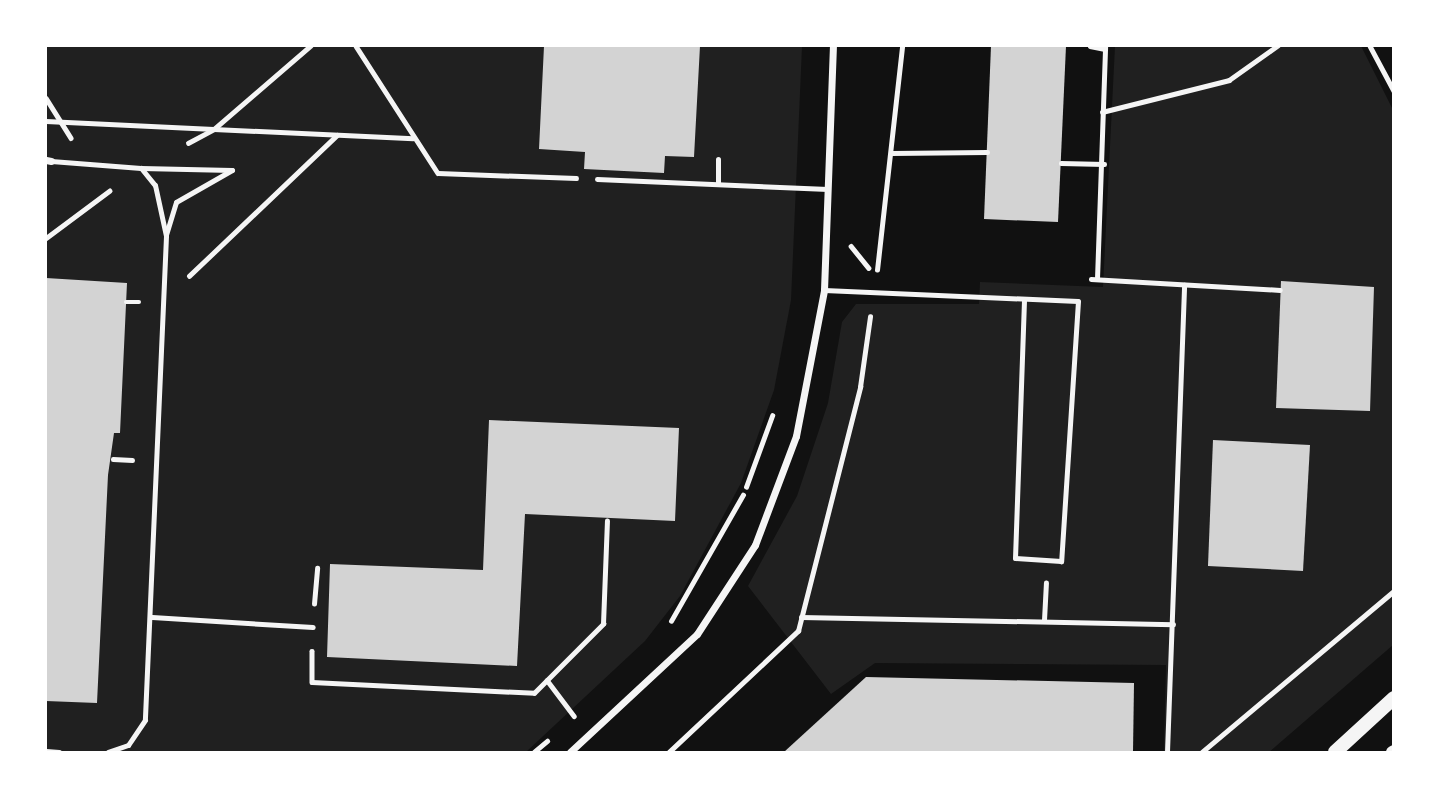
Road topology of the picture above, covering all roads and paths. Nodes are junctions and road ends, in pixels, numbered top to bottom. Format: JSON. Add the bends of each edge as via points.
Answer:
{"nodes":[{"id":1,"x":310,"y":46,"type":"edge"},
{"id":2,"x":356,"y":46,"type":"edge"},
{"id":3,"x":833,"y":46,"type":"edge"},
{"id":4,"x":902,"y":46,"type":"edge"},
{"id":5,"x":1090,"y":46,"type":"edge"},
{"id":6,"x":1277,"y":46,"type":"edge"},
{"id":7,"x":1370,"y":46,"type":"edge"},
{"id":8,"x":1105,"y":47,"type":"edge"},
{"id":9,"x":1394,"y":91,"type":"edge"},
{"id":10,"x":46,"y":98,"type":"edge"},
{"id":11,"x":1102,"y":112,"type":"junction"},
{"id":12,"x":46,"y":121,"type":"edge"},
{"id":13,"x":57,"y":121,"type":"junction"},
{"id":14,"x":214,"y":130,"type":"junction"},
{"id":15,"x":337,"y":135,"type":"junction"},
{"id":16,"x":413,"y":138,"type":"junction"},
{"id":17,"x":987,"y":152,"type":"dead end"},
{"id":18,"x":891,"y":153,"type":"junction"},
{"id":19,"x":718,"y":159,"type":"dead end"},
{"id":20,"x":48,"y":161,"type":"edge"},
{"id":21,"x":93,"y":163,"type":"junction"},
{"id":22,"x":1061,"y":163,"type":"dead end"},
{"id":23,"x":1104,"y":164,"type":"junction"},
{"id":24,"x":141,"y":168,"type":"junction"},
{"id":25,"x":597,"y":179,"type":"joint"},
{"id":26,"x":718,"y":184,"type":"junction"},
{"id":27,"x":828,"y":189,"type":"junction"},
{"id":28,"x":166,"y":236,"type":"junction"},
{"id":29,"x":1097,"y":279,"type":"dead end"},
{"id":30,"x":1184,"y":285,"type":"dead end"},
{"id":31,"x":824,"y":290,"type":"junction"},
{"id":32,"x":874,"y":292,"type":"junction"},
{"id":33,"x":1024,"y":299,"type":"junction"},
{"id":34,"x":162,"y":303,"type":"junction"},
{"id":35,"x":775,"y":406,"type":"dead end"},
{"id":36,"x":607,"y":521,"type":"dead end"},
{"id":37,"x":317,"y":568,"type":"dead end"},
{"id":38,"x":1047,"y":572,"type":"dead end"},
{"id":39,"x":1394,"y":591,"type":"edge"},
{"id":40,"x":152,"y":617,"type":"junction"},
{"id":41,"x":801,"y":617,"type":"junction"},
{"id":42,"x":1044,"y":620,"type":"junction"},
{"id":43,"x":1173,"y":624,"type":"junction"},
{"id":44,"x":313,"y":627,"type":"junction"},
{"id":45,"x":667,"y":628,"type":"dead end"},
{"id":46,"x":547,"y":680,"type":"junction"},
{"id":47,"x":1394,"y":698,"type":"edge"},
{"id":48,"x":583,"y":707,"type":"dead end"},
{"id":49,"x":574,"y":716,"type":"junction"},
{"id":50,"x":564,"y":725,"type":"dead end"},
{"id":51,"x":554,"y":734,"type":"dead end"},
{"id":52,"x":46,"y":751,"type":"edge"},
{"id":53,"x":59,"y":752,"type":"edge"},
{"id":54,"x":108,"y":752,"type":"edge"},
{"id":55,"x":534,"y":752,"type":"edge"},
{"id":56,"x":570,"y":752,"type":"edge"},
{"id":57,"x":669,"y":752,"type":"edge"},
{"id":58,"x":1167,"y":752,"type":"edge"},
{"id":59,"x":1202,"y":752,"type":"edge"},
{"id":60,"x":1335,"y":752,"type":"edge"}],
"edges":[{"from":1,"to":14,"type":"path"},
{"from":2,"to":16,"type":"path"},
{"from":3,"to":27,"type":"street"},
{"from":4,"to":18,"type":"path"},
{"from":5,"to":8,"type":"path"},
{"from":6,"to":11,"type":"path","via":[[1229,80]]},
{"from":7,"to":9,"type":"path"},
{"from":8,"to":11,"type":"path"},
{"from":10,"to":13,"type":"path"},
{"from":11,"to":23,"type":"path"},
{"from":12,"to":13,"type":"path"},
{"from":13,"to":14,"type":"path"},
{"from":13,"to":21,"type":"path"},
{"from":14,"to":15,"type":"path"},
{"from":15,"to":16,"type":"path"},
{"from":15,"to":34,"type":"path"},
{"from":16,"to":25,"type":"path","via":[[438,173]]},
{"from":17,"to":18,"type":"path"},
{"from":18,"to":32,"type":"path"},
{"from":19,"to":26,"type":"lane"},
{"from":20,"to":21,"type":"lane"},
{"from":21,"to":24,"type":"lane"},
{"from":22,"to":23,"type":"path"},
{"from":23,"to":29,"type":"path"},
{"from":24,"to":28,"type":"lane","via":[[155,185]]},
{"from":24,"to":28,"type":"lane","via":[[232,170],[176,202]]},
{"from":25,"to":26,"type":"lane"},
{"from":26,"to":27,"type":"lane"},
{"from":27,"to":31,"type":"street"},
{"from":28,"to":34,"type":"lane"},
{"from":30,"to":43,"type":"path"},
{"from":31,"to":32,"type":"lane"},
{"from":31,"to":56,"type":"street","via":[[796,436],[755,545],[697,634]]},
{"from":32,"to":33,"type":"lane"},
{"from":32,"to":41,"type":"path","via":[[860,387]]},
{"from":33,"to":33,"type":"lane","via":[[1078,301],[1061,561],[1015,558]]},
{"from":34,"to":40,"type":"lane"},
{"from":35,"to":45,"type":"path","via":[[743,496]]},
{"from":36,"to":46,"type":"path","via":[[603,624]]},
{"from":37,"to":44,"type":"path"},
{"from":38,"to":42,"type":"path"},
{"from":39,"to":59,"type":"path"},
{"from":40,"to":44,"type":"lane"},
{"from":40,"to":54,"type":"lane","via":[[145,720],[128,746]]},
{"from":41,"to":42,"type":"path"},
{"from":41,"to":57,"type":"path","via":[[798,631]]},
{"from":42,"to":43,"type":"path"},
{"from":43,"to":58,"type":"path"},
{"from":44,"to":46,"type":"path","via":[[312,682],[534,693]]},
{"from":46,"to":49,"type":"path"},
{"from":47,"to":60,"type":"main road"},
{"from":48,"to":49,"type":"path"},
{"from":49,"to":50,"type":"path"},
{"from":51,"to":55,"type":"path"},
{"from":52,"to":53,"type":"lane"}]}
